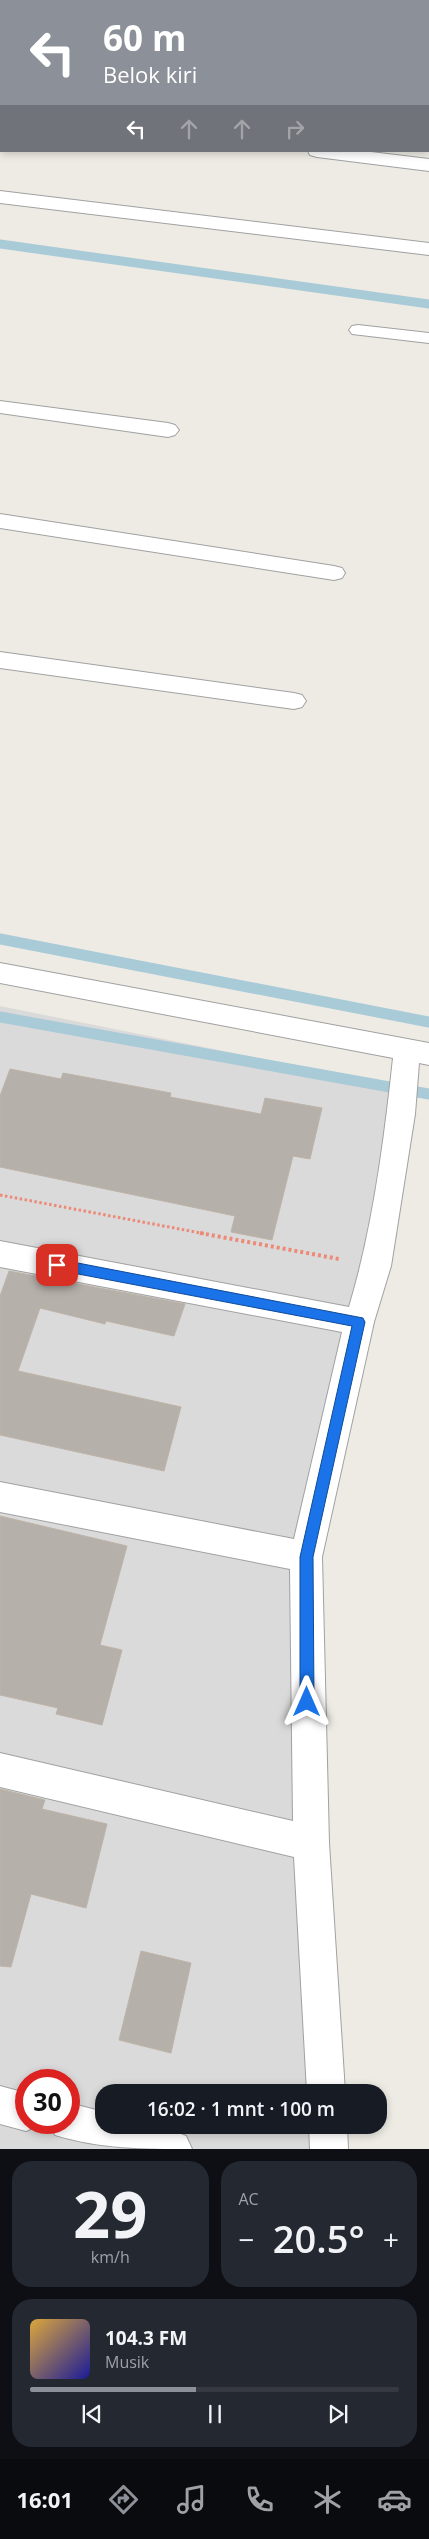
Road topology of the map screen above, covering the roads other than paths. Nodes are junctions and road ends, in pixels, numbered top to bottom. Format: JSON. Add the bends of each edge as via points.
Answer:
{"nodes":[{"id":1,"x":325,"y":152,"type":"edge"},
{"id":2,"x":429,"y":165,"type":"edge"},
{"id":3,"x":0,"y":197,"type":"edge"},
{"id":4,"x":429,"y":249,"type":"edge"},
{"id":5,"x":358,"y":330,"type":"dead end"},
{"id":6,"x":429,"y":338,"type":"edge"},
{"id":7,"x":0,"y":407,"type":"edge"},
{"id":8,"x":168,"y":430,"type":"dead end"},
{"id":9,"x":0,"y":521,"type":"edge"},
{"id":10,"x":334,"y":573,"type":"dead end"},
{"id":11,"x":0,"y":660,"type":"edge"},
{"id":12,"x":294,"y":702,"type":"dead end"},
{"id":13,"x":0,"y":973,"type":"edge"},
{"id":14,"x":414,"y":1059,"type":"edge"},
{"id":15,"x":0,"y":1254,"type":"edge"},
{"id":16,"x":359,"y":1322,"type":"junction"},
{"id":17,"x":0,"y":1497,"type":"edge"},
{"id":18,"x":306,"y":1557,"type":"junction"},
{"id":19,"x":0,"y":1770,"type":"edge"},
{"id":20,"x":312,"y":1844,"type":"junction"},
{"id":21,"x":326,"y":2084,"type":"edge"},
{"id":22,"x":0,"y":2105,"type":"edge"},
{"id":23,"x":15,"y":2109,"type":"edge"},
{"id":24,"x":80,"y":2125,"type":"edge"},
{"id":25,"x":328,"y":2134,"type":"edge"},
{"id":26,"x":173,"y":2149,"type":"edge"},
{"id":27,"x":329,"y":2149,"type":"edge"}],
"edges":[{"from":1,"to":2,"type":"street"},
{"from":3,"to":4,"type":"street"},
{"from":5,"to":6,"type":"lane"},
{"from":7,"to":8,"type":"street"},
{"from":9,"to":10,"type":"street"},
{"from":11,"to":12,"type":"street"},
{"from":13,"to":14,"type":"street"},
{"from":14,"to":16,"type":"street","via":[[401,1114],[376,1266]]},
{"from":15,"to":16,"type":"street"},
{"from":16,"to":18,"type":"street"},
{"from":17,"to":18,"type":"street"},
{"from":18,"to":20,"type":"street"},
{"from":19,"to":20,"type":"street"},
{"from":20,"to":21,"type":"street"},
{"from":22,"to":23,"type":"street"},
{"from":24,"to":26,"type":"street"},
{"from":25,"to":27,"type":"street"}]}
